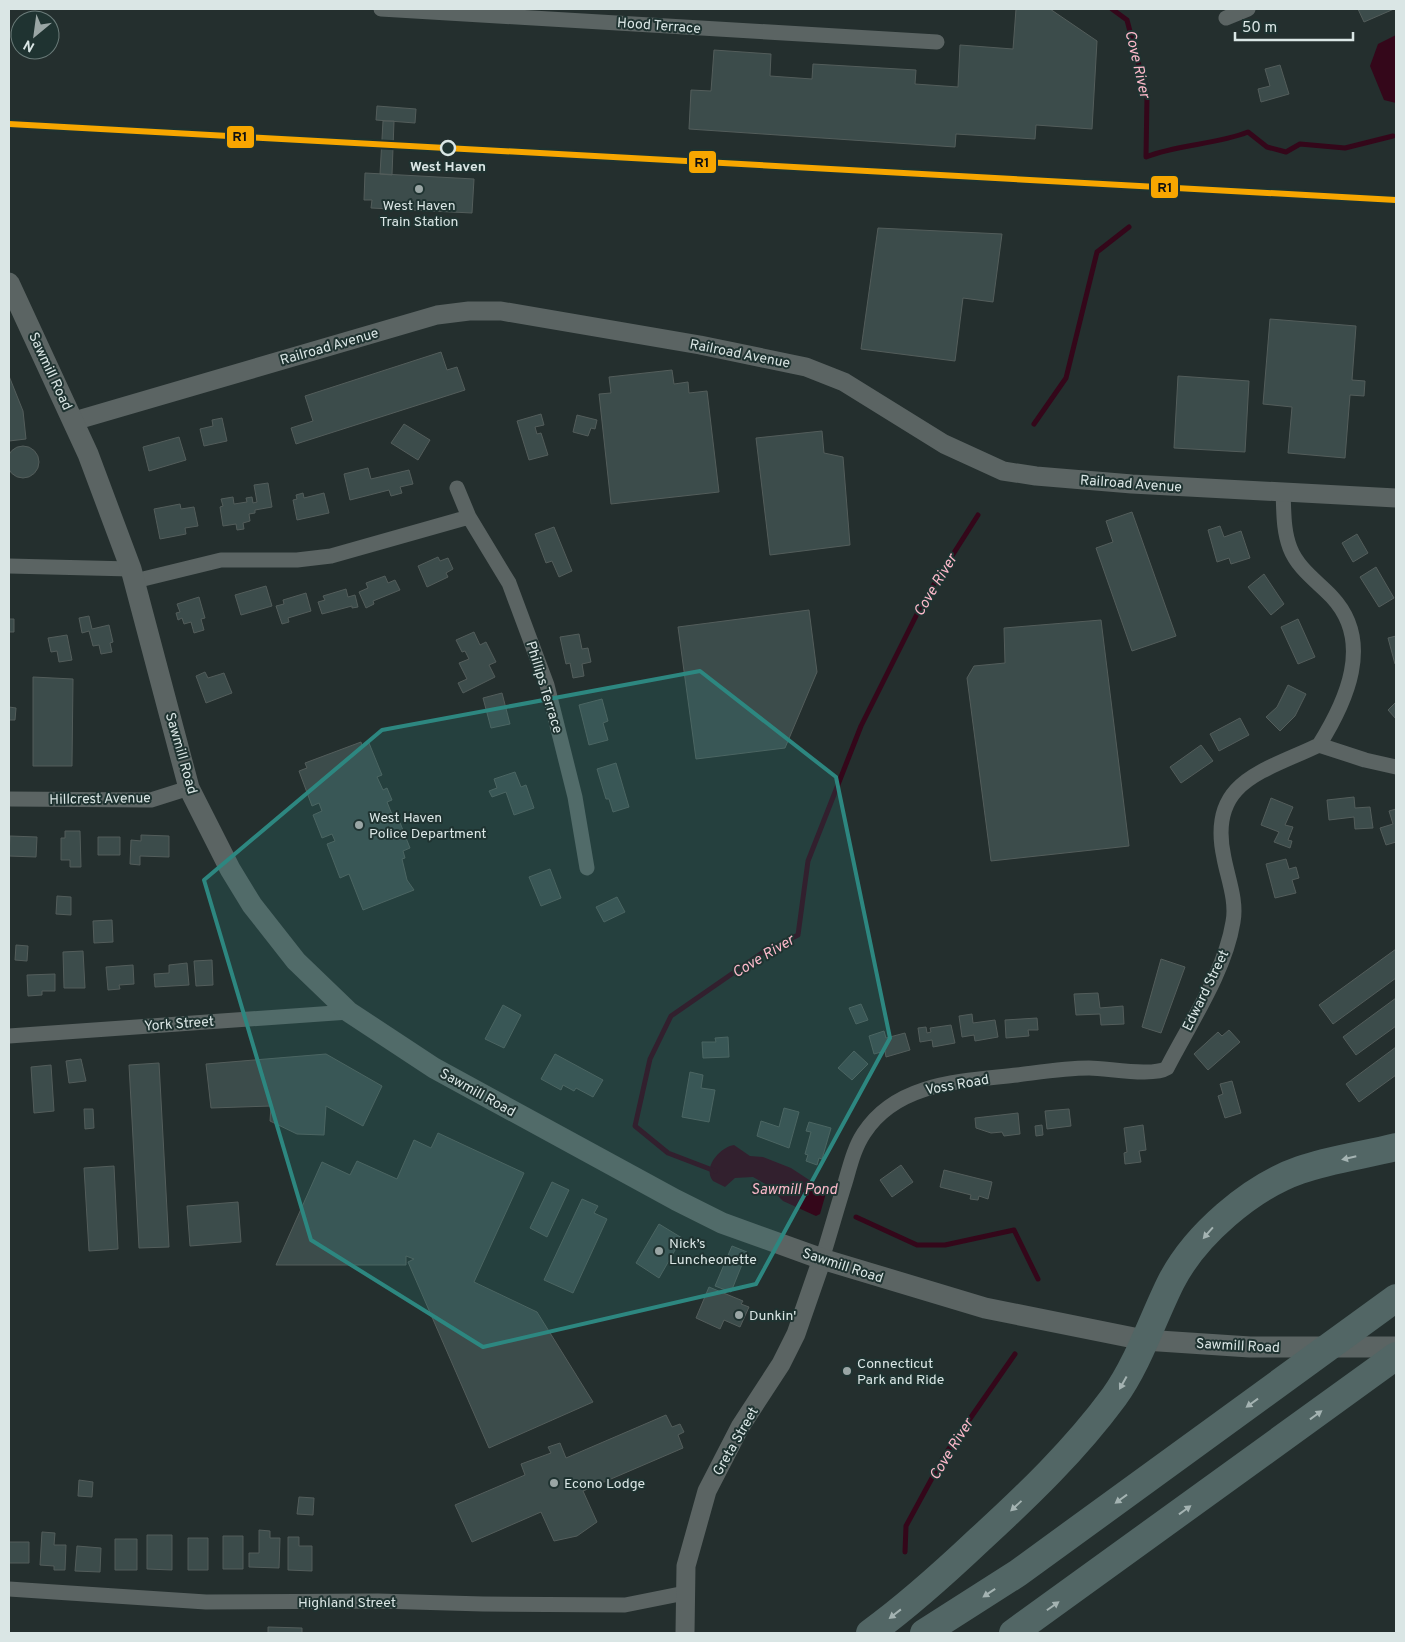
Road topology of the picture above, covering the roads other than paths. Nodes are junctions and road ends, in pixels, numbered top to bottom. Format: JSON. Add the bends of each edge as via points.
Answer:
{"nodes":[{"id":1,"x":381,"y":9,"type":"edge"},
{"id":2,"x":1248,"y":9,"type":"edge"},
{"id":3,"x":1226,"y":18,"type":"dead end"},
{"id":4,"x":937,"y":42,"type":"dead end"},
{"id":5,"x":9,"y":283,"type":"edge"},
{"id":6,"x":74,"y":421,"type":"junction"},
{"id":7,"x":457,"y":488,"type":"dead end"},
{"id":8,"x":1283,"y":492,"type":"junction"},
{"id":9,"x":1396,"y":498,"type":"edge"},
{"id":10,"x":469,"y":517,"type":"junction"},
{"id":11,"x":9,"y":566,"type":"edge"},
{"id":12,"x":133,"y":575,"type":"junction"},
{"id":13,"x":1319,"y":745,"type":"junction"},
{"id":14,"x":1396,"y":767,"type":"edge"},
{"id":15,"x":190,"y":788,"type":"junction"},
{"id":16,"x":9,"y":799,"type":"edge"},
{"id":17,"x":587,"y":868,"type":"dead end"},
{"id":18,"x":349,"y":1012,"type":"junction"},
{"id":19,"x":9,"y":1036,"type":"edge"},
{"id":20,"x":1167,"y":1068,"type":"joint"},
{"id":21,"x":1396,"y":1147,"type":"edge"},
{"id":22,"x":822,"y":1259,"type":"junction"},
{"id":23,"x":1391,"y":1302,"type":"edge"},
{"id":24,"x":1144,"y":1340,"type":"junction"},
{"id":25,"x":1396,"y":1347,"type":"edge"},
{"id":26,"x":1396,"y":1356,"type":"edge"},
{"id":27,"x":9,"y":1589,"type":"edge"},
{"id":28,"x":684,"y":1593,"type":"junction"},
{"id":29,"x":685,"y":1633,"type":"edge"},
{"id":30,"x":870,"y":1633,"type":"edge"},
{"id":31,"x":924,"y":1633,"type":"edge"},
{"id":32,"x":1013,"y":1633,"type":"edge"}],
"edges":[{"from":1,"to":4,"type":"street","name":"Hood Terrace"},
{"from":2,"to":3,"type":"street"},
{"from":5,"to":6,"type":"main road","name":"Sawmill Road"},
{"from":6,"to":8,"type":"street","name":"Railroad Avenue","via":[[437,315],[501,311],[806,367],[844,382],[952,448],[1003,471],[1123,483]]},
{"from":6,"to":12,"type":"main road","name":"Sawmill Road"},
{"from":7,"to":10,"type":"street","name":"Phillips Terrace"},
{"from":8,"to":9,"type":"street","name":"Railroad Avenue"},
{"from":8,"to":13,"type":"street","via":[[1285,530],[1290,549],[1297,562],[1337,603],[1347,619],[1353,639],[1354,660],[1349,685],[1341,708]]},
{"from":10,"to":12,"type":"street","via":[[332,556],[297,560],[221,560]]},
{"from":10,"to":17,"type":"street","name":"Phillips Terrace","via":[[509,583],[547,685],[575,797]]},
{"from":11,"to":12,"type":"street"},
{"from":12,"to":15,"type":"main road","name":"Sawmill Road"},
{"from":13,"to":14,"type":"street"},
{"from":13,"to":20,"type":"street","name":"Edward Street","via":[[1240,784],[1225,806],[1221,837],[1234,920],[1219,968]]},
{"from":15,"to":16,"type":"street","name":"Hillcrest Avenue","via":[[151,800]]},
{"from":15,"to":18,"type":"main road","name":"Sawmill Road","via":[[230,869],[252,905],[296,961]]},
{"from":18,"to":19,"type":"street","name":"York Street"},
{"from":18,"to":22,"type":"main road","name":"Sawmill Road","via":[[434,1068],[656,1190],[722,1223]]},
{"from":20,"to":22,"type":"street","name":"Voss Road","via":[[1149,1072],[1079,1068],[961,1081],[924,1088],[904,1098],[882,1113],[859,1142]]},
{"from":21,"to":24,"type":"highway","one_way":true,"via":[[1300,1170],[1252,1195],[1213,1226],[1188,1254],[1172,1279]]},
{"from":22,"to":24,"type":"main road","name":"Sawmill Road","via":[[985,1308]]},
{"from":22,"to":28,"type":"street","name":"Greta Street","via":[[796,1334],[781,1364],[740,1426],[707,1491],[686,1566]]},
{"from":23,"to":31,"type":"highway","one_way":true,"via":[[1018,1573]]},
{"from":24,"to":25,"type":"main road","name":"Sawmill Road","via":[[1250,1347]]},
{"from":24,"to":30,"type":"highway","one_way":true,"via":[[1122,1385],[1071,1449],[1025,1498],[952,1566]]},
{"from":32,"to":26,"type":"highway","one_way":true},
{"from":27,"to":28,"type":"street","name":"Highland Street","via":[[206,1602],[483,1604],[625,1604]]},
{"from":28,"to":29,"type":"street","name":"Greta Street"}]}
